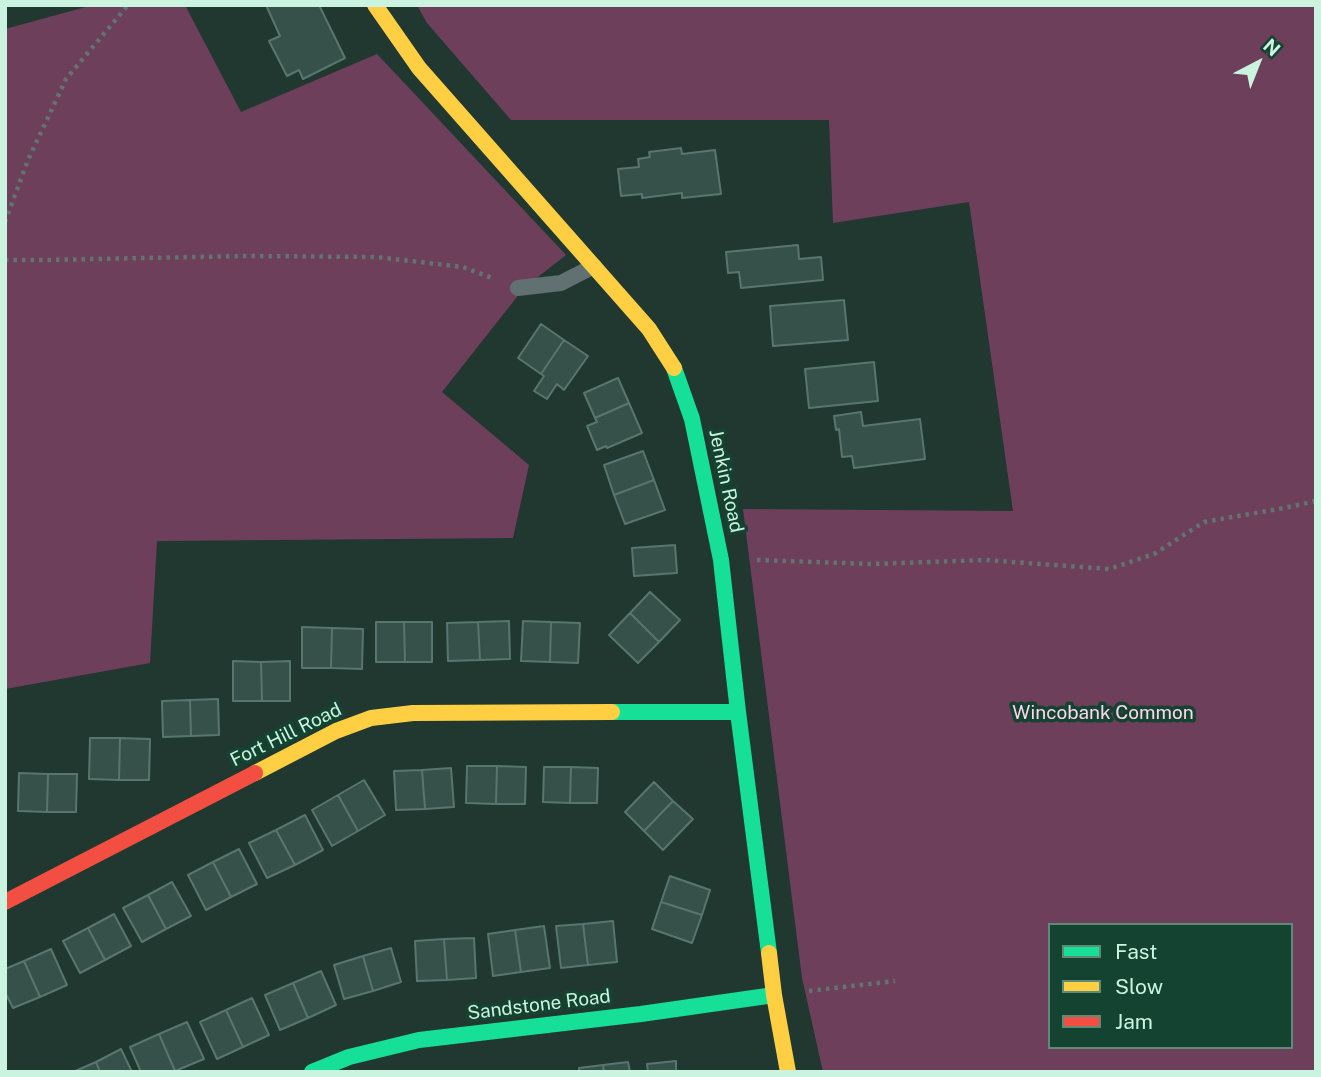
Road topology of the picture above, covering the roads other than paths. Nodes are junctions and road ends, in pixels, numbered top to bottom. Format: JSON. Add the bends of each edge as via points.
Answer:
{"nodes":[{"id":1,"x":375,"y":5,"type":"edge"},
{"id":2,"x":594,"y":265,"type":"junction"},
{"id":3,"x":518,"y":288,"type":"road end"},
{"id":4,"x":738,"y":712,"type":"junction"},
{"id":5,"x":5,"y":902,"type":"edge"},
{"id":6,"x":774,"y":995,"type":"junction"},
{"id":7,"x":312,"y":1072,"type":"edge"},
{"id":8,"x":788,"y":1072,"type":"edge"}],
"edges":[{"from":1,"to":2,"type":"street","name":"Jenkin Road","via":[[419,68]]},
{"from":2,"to":3,"type":"lane","via":[[561,283]]},
{"from":2,"to":4,"type":"street","name":"Jenkin Road","via":[[649,329],[675,370],[692,419],[721,559]]},
{"from":4,"to":5,"type":"street","name":"Fort Hill Road","via":[[413,713],[372,718],[336,731]]},
{"from":4,"to":6,"type":"street","name":"Jenkin Road"},
{"from":6,"to":7,"type":"street","name":"Sandstone Road","via":[[419,1040],[349,1057]]},
{"from":6,"to":8,"type":"street","name":"Jenkin Road"}]}
